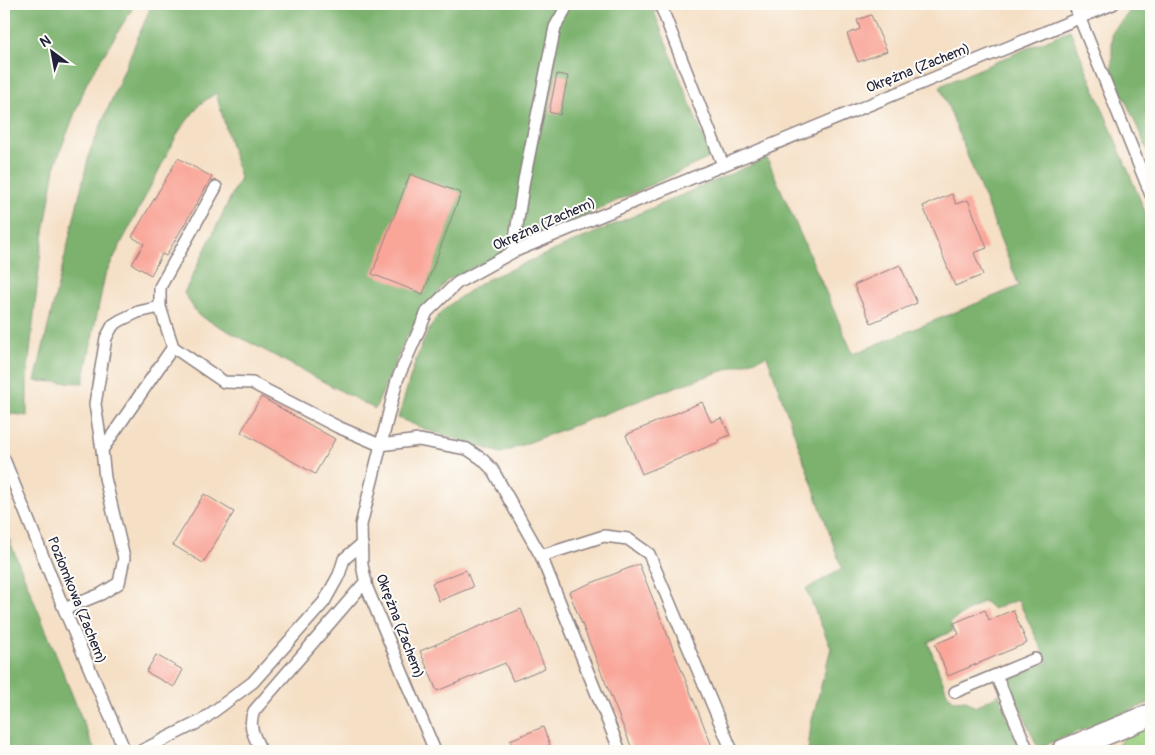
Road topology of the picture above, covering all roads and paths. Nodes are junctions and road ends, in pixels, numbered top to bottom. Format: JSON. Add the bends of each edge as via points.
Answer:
{"nodes":[{"id":1,"x":568,"y":4,"type":"edge"},
{"id":2,"x":660,"y":4,"type":"edge"},
{"id":3,"x":1074,"y":4,"type":"edge"},
{"id":4,"x":1114,"y":4,"type":"edge"},
{"id":5,"x":1080,"y":18,"type":"junction"},
{"id":6,"x":723,"y":165,"type":"junction"},
{"id":7,"x":216,"y":187,"type":"dead end"},
{"id":8,"x":1151,"y":195,"type":"edge"},
{"id":9,"x":513,"y":252,"type":"junction"},
{"id":10,"x":160,"y":307,"type":"junction"},
{"id":11,"x":173,"y":347,"type":"junction"},
{"id":12,"x":380,"y":445,"type":"junction"},
{"id":13,"x":102,"y":450,"type":"junction"},
{"id":14,"x":4,"y":459,"type":"edge"},
{"id":15,"x":362,"y":544,"type":"junction"},
{"id":16,"x":541,"y":556,"type":"junction"},
{"id":17,"x":366,"y":581,"type":"junction"},
{"id":18,"x":64,"y":609,"type":"junction"},
{"id":19,"x":1035,"y":658,"type":"dead end"},
{"id":20,"x":996,"y":675,"type":"junction"},
{"id":21,"x":955,"y":692,"type":"dead end"},
{"id":22,"x":1151,"y":715,"type":"edge"},
{"id":23,"x":1074,"y":749,"type":"edge"},
{"id":24,"x":125,"y":751,"type":"edge"},
{"id":25,"x":141,"y":751,"type":"edge"},
{"id":26,"x":261,"y":751,"type":"edge"},
{"id":27,"x":435,"y":751,"type":"edge"},
{"id":28,"x":620,"y":751,"type":"edge"},
{"id":29,"x":732,"y":751,"type":"edge"},
{"id":30,"x":1028,"y":751,"type":"edge"}],
"edges":[{"from":1,"to":9,"type":"lane","via":[[555,28]]},
{"from":2,"to":6,"type":"lane"},
{"from":3,"to":5,"type":"lane"},
{"from":4,"to":5,"type":"lane","name":"Okrężna (Zachem)"},
{"from":5,"to":6,"type":"lane","name":"Okrężna (Zachem)"},
{"from":5,"to":8,"type":"lane"},
{"from":6,"to":9,"type":"lane","name":"Okrężna (Zachem)"},
{"from":7,"to":10,"type":"lane","via":[[160,287]]},
{"from":9,"to":12,"type":"lane","name":"Okrężna (Zachem)","via":[[457,283],[427,312],[396,380]]},
{"from":10,"to":11,"type":"lane"},
{"from":10,"to":13,"type":"lane","via":[[120,320],[106,338],[95,404]]},
{"from":11,"to":12,"type":"lane","via":[[224,382],[252,383]]},
{"from":11,"to":13,"type":"lane"},
{"from":12,"to":15,"type":"lane","name":"Okrężna (Zachem)","via":[[361,525]]},
{"from":12,"to":16,"type":"lane","via":[[419,440],[467,449],[482,459],[492,469]]},
{"from":13,"to":18,"type":"lane","via":[[105,478],[124,558],[118,583],[101,594]]},
{"from":14,"to":18,"type":"lane","name":"Poziomkowa (Zachem)"},
{"from":15,"to":17,"type":"lane","name":"Okrężna (Zachem)"},
{"from":15,"to":25,"type":"lane","via":[[344,559],[324,602],[253,682],[201,721]]},
{"from":16,"to":28,"type":"lane"},
{"from":16,"to":29,"type":"lane","via":[[604,536],[628,539],[649,554]]},
{"from":17,"to":26,"type":"lane","via":[[254,711],[250,720]]},
{"from":17,"to":27,"type":"lane","name":"Okrężna (Zachem)"},
{"from":18,"to":24,"type":"lane","name":"Poziomkowa (Zachem)"},
{"from":19,"to":20,"type":"lane"},
{"from":20,"to":21,"type":"lane"},
{"from":20,"to":30,"type":"lane"},
{"from":22,"to":23,"type":"street"}]}
